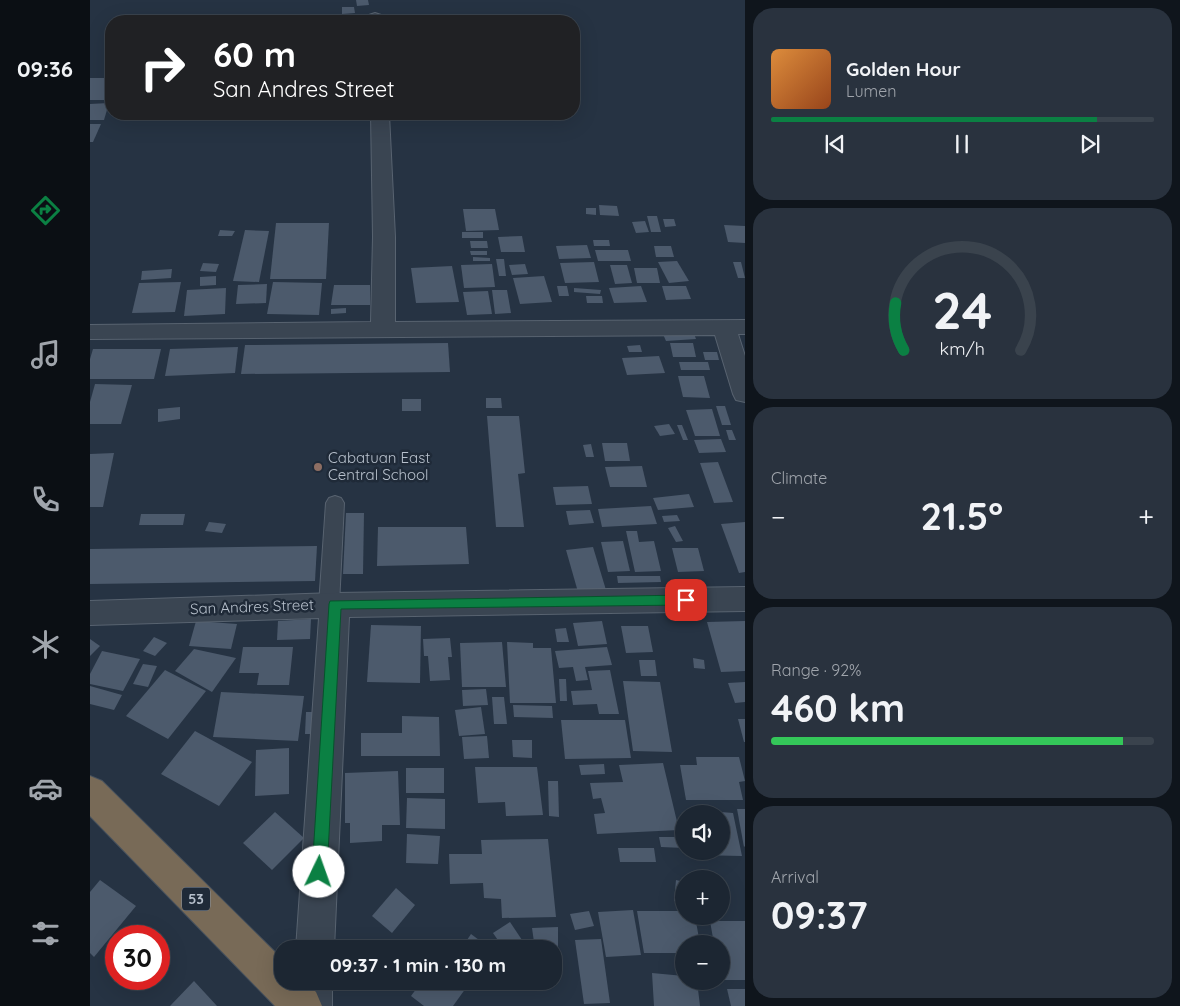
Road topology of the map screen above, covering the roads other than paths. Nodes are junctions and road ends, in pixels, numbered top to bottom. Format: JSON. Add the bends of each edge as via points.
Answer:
{"nodes":[{"id":1,"x":380,"y":120,"type":"edge"},
{"id":2,"x":735,"y":327,"type":"edge"},
{"id":3,"x":383,"y":330,"type":"junction"},
{"id":4,"x":90,"y":332,"type":"edge"},
{"id":5,"x":745,"y":394,"type":"edge"},
{"id":6,"x":335,"y":503,"type":"dead end"},
{"id":7,"x":745,"y":599,"type":"edge"},
{"id":8,"x":332,"y":605,"type":"junction"},
{"id":9,"x":90,"y":613,"type":"edge"},
{"id":10,"x":90,"y":792,"type":"edge"},
{"id":11,"x":315,"y":940,"type":"edge"},
{"id":12,"x":313,"y":990,"type":"edge"},
{"id":13,"x":302,"y":1006,"type":"edge"},
{"id":14,"x":312,"y":1006,"type":"edge"}],
"edges":[{"from":1,"to":3,"type":"street"},
{"from":2,"to":3,"type":"street"},
{"from":2,"to":5,"type":"street"},
{"from":3,"to":4,"type":"street"},
{"from":6,"to":8,"type":"lane"},
{"from":7,"to":8,"type":"street","name":"San Andres Street"},
{"from":8,"to":9,"type":"street","name":"San Andres Street"},
{"from":8,"to":11,"type":"street"},
{"from":10,"to":13,"type":"highway","number":"53"},
{"from":12,"to":14,"type":"street"}]}
